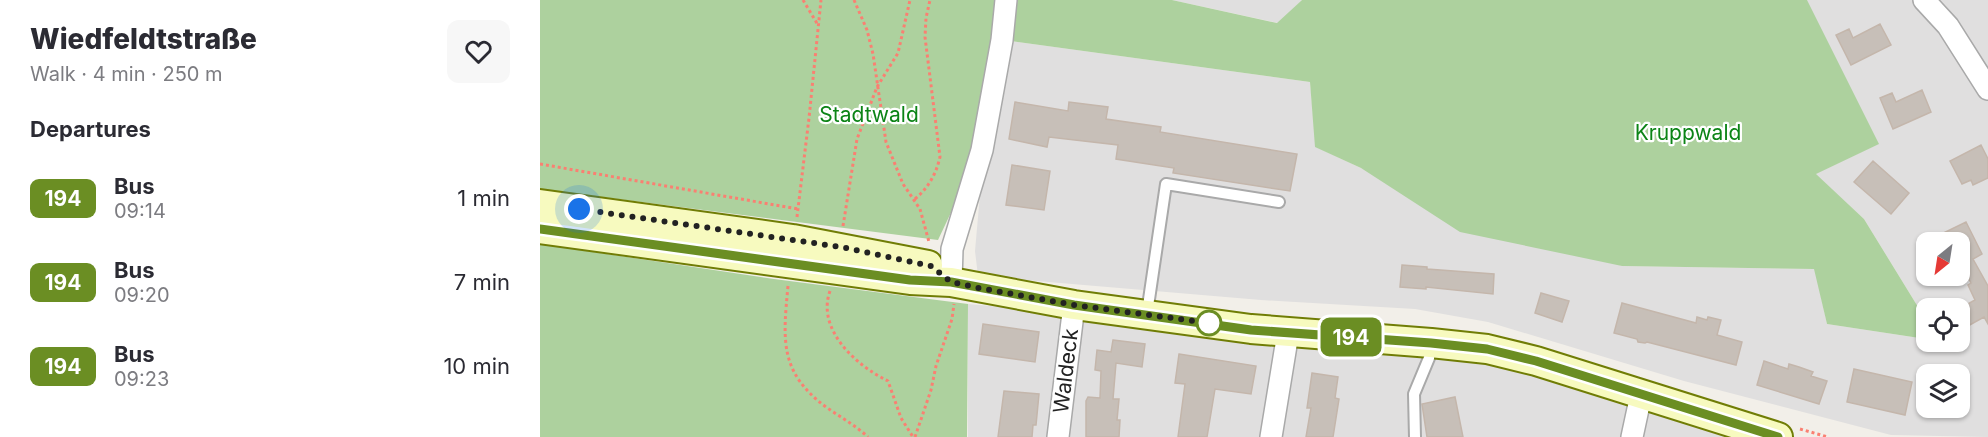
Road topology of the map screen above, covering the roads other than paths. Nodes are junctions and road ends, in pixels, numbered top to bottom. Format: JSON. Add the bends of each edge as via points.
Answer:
{"nodes":[{"id":1,"x":1006,"y":0,"type":"edge"},
{"id":2,"x":1924,"y":0,"type":"edge"},
{"id":3,"x":1942,"y":8,"type":"edge"},
{"id":4,"x":1988,"y":89,"type":"edge"},
{"id":5,"x":1280,"y":202,"type":"dead end"},
{"id":6,"x":540,"y":204,"type":"edge"},
{"id":7,"x":540,"y":229,"type":"edge"},
{"id":8,"x":792,"y":251,"type":"junction"},
{"id":9,"x":953,"y":291,"type":"junction"},
{"id":10,"x":1074,"y":305,"type":"junction"},
{"id":11,"x":1147,"y":315,"type":"junction"},
{"id":12,"x":1288,"y":333,"type":"junction"},
{"id":13,"x":1431,"y":343,"type":"junction"},
{"id":14,"x":1641,"y":395,"type":"junction"},
{"id":15,"x":1058,"y":437,"type":"edge"},
{"id":16,"x":1271,"y":437,"type":"edge"},
{"id":17,"x":1415,"y":437,"type":"edge"},
{"id":18,"x":1632,"y":437,"type":"edge"},
{"id":19,"x":1778,"y":437,"type":"edge"}],
"edges":[{"from":1,"to":9,"type":"street","via":[[982,150],[952,249]]},
{"from":2,"to":3,"type":"street"},
{"from":3,"to":4,"type":"street"},
{"from":5,"to":11,"type":"lane","via":[[1166,184]]},
{"from":6,"to":8,"type":"main road"},
{"from":7,"to":8,"type":"main road"},
{"from":8,"to":9,"type":"main road","via":[[931,266]]},
{"from":9,"to":10,"type":"main road"},
{"from":10,"to":11,"type":"main road"},
{"from":10,"to":15,"type":"street","name":"Waldeck"},
{"from":11,"to":12,"type":"main road"},
{"from":12,"to":13,"type":"main road"},
{"from":12,"to":16,"type":"street"},
{"from":13,"to":14,"type":"main road","via":[[1487,349],[1536,361]]},
{"from":13,"to":17,"type":"lane","via":[[1414,394]]},
{"from":14,"to":18,"type":"street"},
{"from":14,"to":19,"type":"main road"}]}
